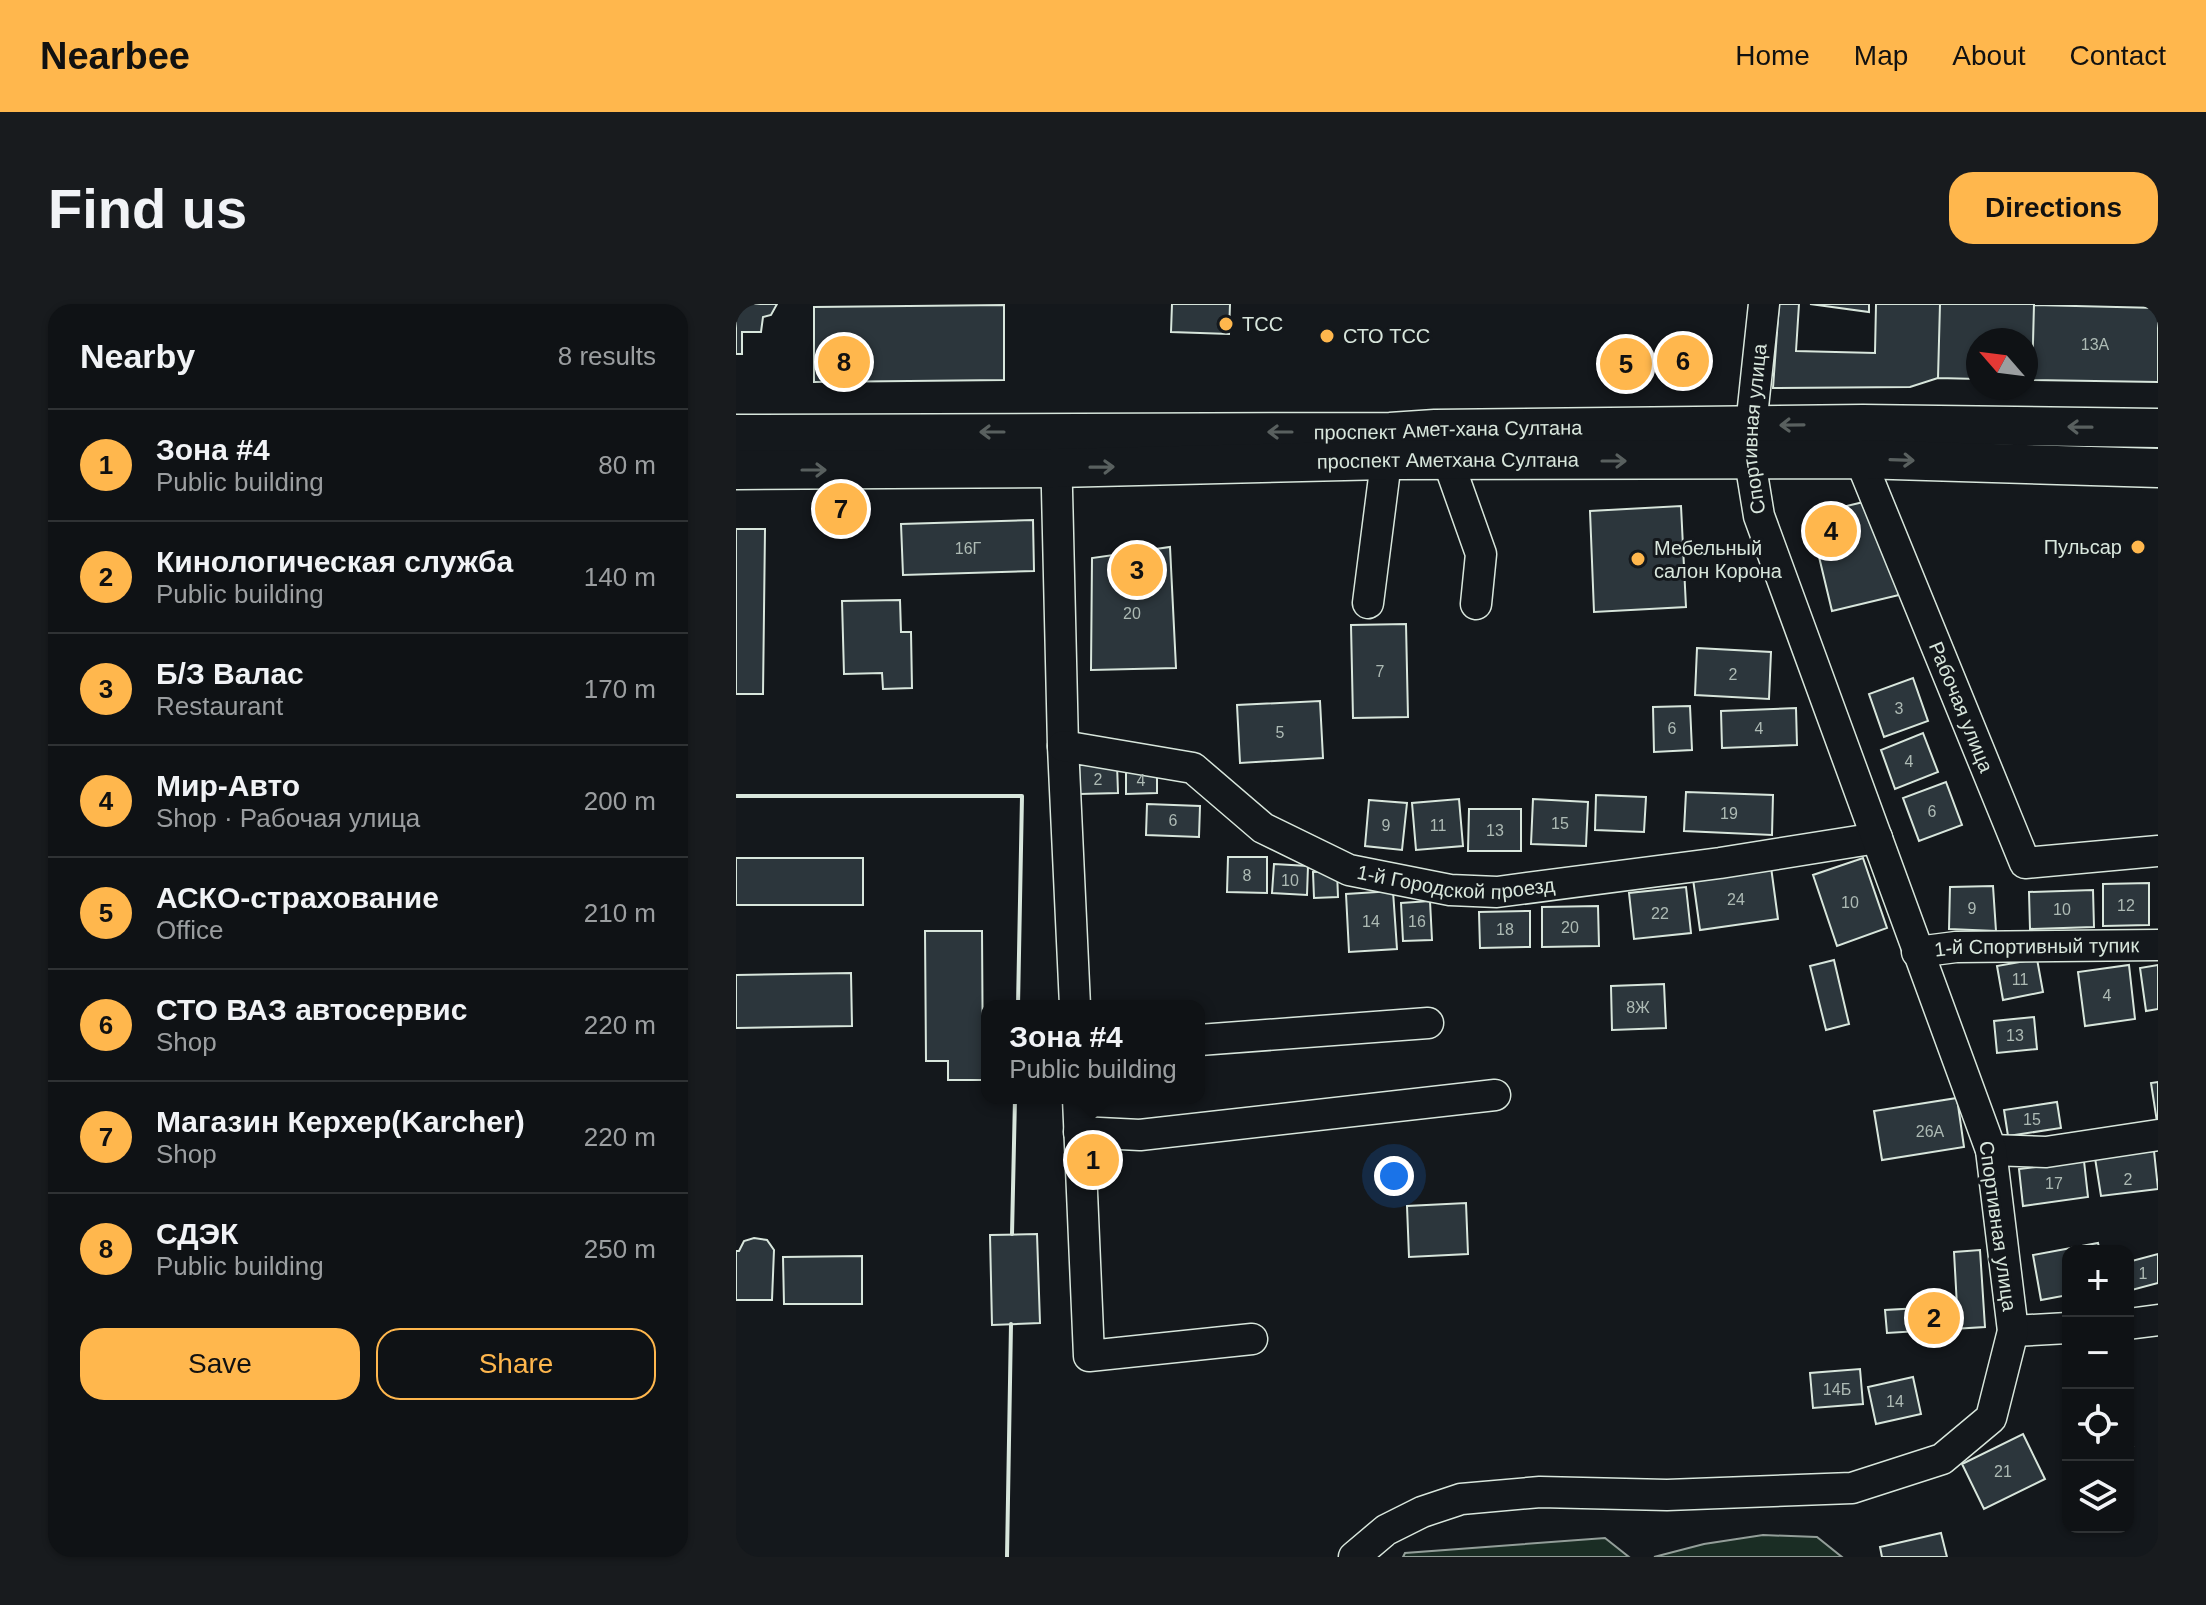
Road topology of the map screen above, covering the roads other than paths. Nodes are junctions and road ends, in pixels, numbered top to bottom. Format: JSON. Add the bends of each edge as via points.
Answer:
{"nodes":[{"id":1,"x":1764,"y":304,"type":"edge"},
{"id":2,"x":2158,"y":428,"type":"edge"},
{"id":3,"x":736,"y":434,"type":"edge"},
{"id":4,"x":1862,"y":441,"type":"junction"},
{"id":5,"x":1751,"y":444,"type":"junction"},
{"id":6,"x":1447,"y":445,"type":"junction"},
{"id":7,"x":1389,"y":446,"type":"junction"},
{"id":8,"x":1056,"y":450,"type":"junction"},
{"id":9,"x":2158,"y":468,"type":"edge"},
{"id":10,"x":736,"y":470,"type":"edge"},
{"id":11,"x":1368,"y":603,"type":"dead end"},
{"id":12,"x":1476,"y":604,"type":"dead end"},
{"id":13,"x":1063,"y":746,"type":"junction"},
{"id":14,"x":1877,"y":838,"type":"junction"},
{"id":15,"x":2158,"y":851,"type":"edge"},
{"id":16,"x":2158,"y":945,"type":"edge"},
{"id":17,"x":1917,"y":952,"type":"junction"},
{"id":18,"x":1075,"y":1000,"type":"edge"},
{"id":19,"x":1428,"y":1023,"type":"dead end"},
{"id":20,"x":1205,"y":1040,"type":"edge"},
{"id":21,"x":1495,"y":1095,"type":"dead end"},
{"id":22,"x":1078,"y":1104,"type":"edge"},
{"id":23,"x":1079,"y":1132,"type":"junction"},
{"id":24,"x":2158,"y":1135,"type":"edge"},
{"id":25,"x":1991,"y":1150,"type":"junction"},
{"id":26,"x":2158,"y":1320,"type":"edge"},
{"id":27,"x":2134,"y":1323,"type":"edge"},
{"id":28,"x":2062,"y":1328,"type":"edge"},
{"id":29,"x":2013,"y":1331,"type":"junction"},
{"id":30,"x":1252,"y":1339,"type":"dead end"},
{"id":31,"x":1354,"y":1557,"type":"edge"}],
"edges":[{"from":1,"to":5,"type":"street","name":"Спортивная улица"},
{"from":2,"to":4,"type":"main road","one_way":true},
{"from":8,"to":3,"type":"main road","one_way":true},
{"from":4,"to":5,"type":"main road","name":"проспект Аметхана Султана"},
{"from":4,"to":9,"type":"main road","name":"проспект Аметхана Султана","one_way":true},
{"from":4,"to":15,"type":"street","name":"Рабочая улица","via":[[2025,863]]},
{"from":5,"to":6,"type":"main road","name":"проспект Аметхана Султана"},
{"from":5,"to":14,"type":"street","name":"Спортивная улица","via":[[1759,516]]},
{"from":6,"to":7,"type":"main road","name":"проспект Аметхана Султана"},
{"from":6,"to":12,"type":"street","via":[[1481,554]]},
{"from":7,"to":8,"type":"main road","name":"проспект Аметхана Султана"},
{"from":7,"to":11,"type":"street"},
{"from":10,"to":8,"type":"main road","name":"проспект Аметхана Султана","one_way":true},
{"from":8,"to":13,"type":"street"},
{"from":13,"to":14,"type":"street","name":"1-й Городской проезд","via":[[1193,768],[1263,828],[1349,870],[1450,890],[1497,892]]},
{"from":13,"to":18,"type":"street"},
{"from":14,"to":17,"type":"street","name":"Спортивная улица"},
{"from":16,"to":17,"type":"street","name":"1-й Спортивный тупик"},
{"from":17,"to":25,"type":"street","name":"Спортивная улица"},
{"from":19,"to":20,"type":"street"},
{"from":21,"to":23,"type":"street","via":[[1140,1135]]},
{"from":22,"to":23,"type":"street"},
{"from":23,"to":30,"type":"street","via":[[1089,1356]]},
{"from":24,"to":25,"type":"street","via":[[2046,1152]]},
{"from":25,"to":29,"type":"street","name":"Спортивная улица"},
{"from":26,"to":27,"type":"street"},
{"from":28,"to":29,"type":"street"},
{"from":29,"to":31,"type":"street","name":"Спортивная улица","via":[[1991,1418],[1942,1459],[1852,1488],[1667,1495],[1540,1492],[1461,1499],[1386,1530]]}]}
